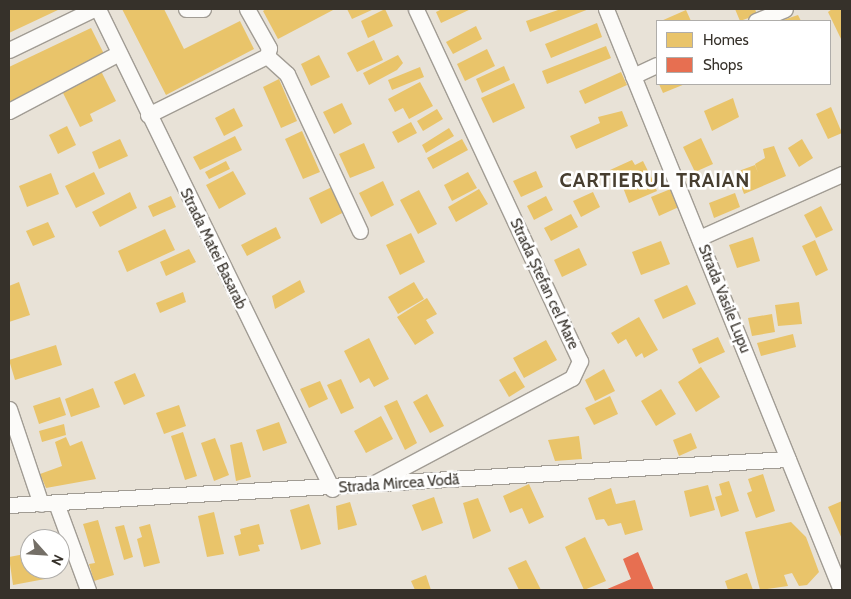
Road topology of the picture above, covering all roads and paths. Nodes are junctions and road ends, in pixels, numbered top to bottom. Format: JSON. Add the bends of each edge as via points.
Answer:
{"nodes":[{"id":1,"x":96,"y":9,"type":"edge"},
{"id":2,"x":186,"y":9,"type":"edge"},
{"id":3,"x":203,"y":9,"type":"edge"},
{"id":4,"x":248,"y":9,"type":"edge"},
{"id":5,"x":416,"y":9,"type":"edge"},
{"id":6,"x":606,"y":9,"type":"edge"},
{"id":7,"x":785,"y":9,"type":"edge"},
{"id":8,"x":758,"y":20,"type":"edge"},
{"id":9,"x":9,"y":50,"type":"edge"},
{"id":10,"x":117,"y":54,"type":"junction"},
{"id":11,"x":268,"y":56,"type":"junction"},
{"id":12,"x":656,"y":65,"type":"edge"},
{"id":13,"x":633,"y":76,"type":"junction"},
{"id":14,"x":9,"y":111,"type":"edge"},
{"id":15,"x":148,"y":116,"type":"junction"},
{"id":16,"x":842,"y":174,"type":"edge"},
{"id":17,"x":360,"y":231,"type":"dead end"},
{"id":18,"x":699,"y":238,"type":"junction"},
{"id":19,"x":9,"y":410,"type":"edge"},
{"id":20,"x":788,"y":459,"type":"junction"},
{"id":21,"x":370,"y":486,"type":"junction"},
{"id":22,"x":332,"y":489,"type":"junction"},
{"id":23,"x":48,"y":503,"type":"junction"},
{"id":24,"x":9,"y":505,"type":"edge"},
{"id":25,"x":88,"y":590,"type":"edge"},
{"id":26,"x":841,"y":590,"type":"edge"}],
"edges":[{"from":1,"to":9,"type":"street"},
{"from":1,"to":10,"type":"street","name":"Strada Matei Basarab"},
{"from":2,"to":3,"type":"street"},
{"from":4,"to":11,"type":"street","via":[[268,48]]},
{"from":5,"to":21,"type":"street","name":"Strada Ștefan cel Mare","via":[[580,361],[572,378]]},
{"from":6,"to":13,"type":"street","name":"Strada Vasile Lupu"},
{"from":7,"to":8,"type":"street"},
{"from":10,"to":14,"type":"street"},
{"from":10,"to":15,"type":"street","name":"Strada Matei Basarab"},
{"from":11,"to":15,"type":"street"},
{"from":11,"to":17,"type":"street","via":[[287,74]]},
{"from":12,"to":13,"type":"street"},
{"from":13,"to":18,"type":"street","name":"Strada Vasile Lupu"},
{"from":15,"to":22,"type":"street","name":"Strada Matei Basarab"},
{"from":16,"to":18,"type":"street"},
{"from":18,"to":20,"type":"street","name":"Strada Vasile Lupu"},
{"from":19,"to":23,"type":"street"},
{"from":20,"to":21,"type":"street","name":"Strada Mircea Vodă"},
{"from":20,"to":26,"type":"street","name":"Strada Vasile Lupu"},
{"from":21,"to":22,"type":"street","name":"Strada Mircea Vodă"},
{"from":22,"to":23,"type":"street","name":"Strada Mircea Vodă"},
{"from":23,"to":24,"type":"street","name":"Strada Mircea Vodă"},
{"from":23,"to":25,"type":"street"}]}
